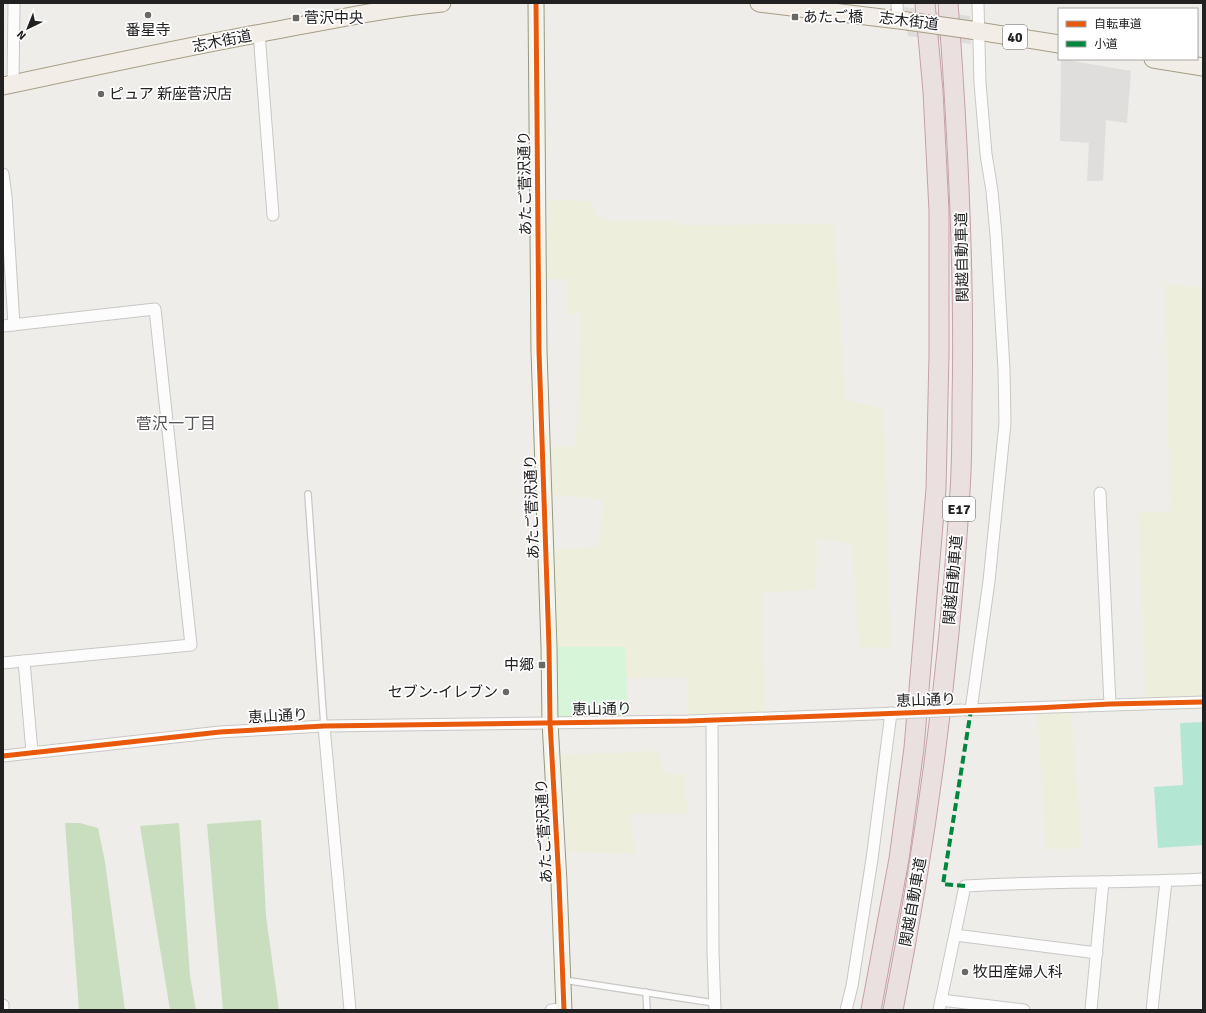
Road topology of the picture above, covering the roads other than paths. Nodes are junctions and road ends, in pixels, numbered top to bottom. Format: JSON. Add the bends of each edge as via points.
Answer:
{"nodes":[{"id":1,"x":14,"y":3,"type":"edge"},
{"id":2,"x":442,"y":3,"type":"edge"},
{"id":3,"x":536,"y":3,"type":"edge"},
{"id":4,"x":759,"y":3,"type":"edge"},
{"id":5,"x":925,"y":3,"type":"edge"},
{"id":6,"x":948,"y":3,"type":"edge"},
{"id":7,"x":978,"y":3,"type":"edge"},
{"id":8,"x":365,"y":8,"type":"edge"},
{"id":9,"x":901,"y":14,"type":"edge"},
{"id":10,"x":975,"y":30,"type":"junction"},
{"id":11,"x":259,"y":33,"type":"junction"},
{"id":12,"x":1058,"y":44,"type":"edge"},
{"id":13,"x":1159,"y":60,"type":"edge"},
{"id":14,"x":1203,"y":67,"type":"edge"},
{"id":15,"x":8,"y":85,"type":"edge"},
{"id":16,"x":3,"y":174,"type":"edge"},
{"id":17,"x":273,"y":215,"type":"dead end"},
{"id":18,"x":8,"y":325,"type":"edge"},
{"id":19,"x":1100,"y":493,"type":"dead end"},
{"id":20,"x":308,"y":494,"type":"dead end"},
{"id":21,"x":24,"y":661,"type":"junction"},
{"id":22,"x":3,"y":663,"type":"edge"},
{"id":23,"x":1203,"y":702,"type":"edge"},
{"id":24,"x":1110,"y":704,"type":"junction"},
{"id":25,"x":967,"y":710,"type":"junction"},
{"id":26,"x":895,"y":713,"type":"junction"},
{"id":27,"x":712,"y":720,"type":"junction"},
{"id":28,"x":550,"y":722,"type":"junction"},
{"id":29,"x":324,"y":726,"type":"junction"},
{"id":30,"x":32,"y":752,"type":"junction"},
{"id":31,"x":3,"y":756,"type":"edge"},
{"id":32,"x":1203,"y":879,"type":"edge"},
{"id":33,"x":1166,"y":881,"type":"junction"},
{"id":34,"x":1103,"y":882,"type":"junction"},
{"id":35,"x":954,"y":935,"type":"junction"},
{"id":36,"x":1097,"y":953,"type":"junction"},
{"id":37,"x":562,"y":980,"type":"junction"},
{"id":38,"x":646,"y":992,"type":"junction"},
{"id":39,"x":3,"y":1005,"type":"edge"},
{"id":40,"x":940,"y":1005,"type":"edge"},
{"id":41,"x":714,"y":1006,"type":"edge"},
{"id":42,"x":4,"y":1010,"type":"edge"},
{"id":43,"x":350,"y":1010,"type":"edge"},
{"id":44,"x":559,"y":1010,"type":"edge"},
{"id":45,"x":647,"y":1010,"type":"edge"},
{"id":46,"x":846,"y":1010,"type":"edge"},
{"id":47,"x":871,"y":1010,"type":"edge"},
{"id":48,"x":893,"y":1010,"type":"edge"},
{"id":49,"x":1024,"y":1010,"type":"edge"},
{"id":50,"x":1091,"y":1010,"type":"edge"},
{"id":51,"x":1152,"y":1010,"type":"edge"}],
"edges":[{"from":1,"to":15,"type":"street"},
{"from":2,"to":8,"type":"main road","name":"志木街道"},
{"from":3,"to":28,"type":"street","name":"あたご菅沢通り","via":[[539,351]]},
{"from":4,"to":9,"type":"main road","name":"志木街道","number":"40"},
{"from":5,"to":47,"type":"highway","name":"関越自動車道","number":"E17","via":[[933,91],[939,211],[936,489],[914,748],[899,860]]},
{"from":6,"to":48,"type":"highway","name":"関越自動車道","number":"E17","via":[[961,208],[963,353],[960,489],[949,632],[936,750],[920,860]]},
{"from":7,"to":10,"type":"street"},
{"from":8,"to":11,"type":"main road","name":"志木街道"},
{"from":9,"to":10,"type":"main road","name":"志木街道","number":"40","bridge":true},
{"from":10,"to":12,"type":"main road","name":"志木街道","number":"40"},
{"from":10,"to":25,"type":"street","via":[[997,243],[1005,423],[989,581]]},
{"from":11,"to":15,"type":"main road","name":"志木街道"},
{"from":11,"to":17,"type":"street"},
{"from":13,"to":14,"type":"main road"},
{"from":16,"to":18,"type":"street","via":[[6,196]]},
{"from":18,"to":21,"type":"street","via":[[155,309],[191,645]]},
{"from":19,"to":24,"type":"street"},
{"from":20,"to":29,"type":"lane"},
{"from":21,"to":22,"type":"street"},
{"from":21,"to":30,"type":"street"},
{"from":23,"to":24,"type":"street","name":"恵山通り"},
{"from":24,"to":25,"type":"street","name":"恵山通り"},
{"from":25,"to":26,"type":"street","name":"恵山通り","bridge":true},
{"from":26,"to":27,"type":"street","name":"恵山通り"},
{"from":26,"to":46,"type":"street","via":[[852,986]]},
{"from":27,"to":28,"type":"street","name":"恵山通り"},
{"from":27,"to":41,"type":"street"},
{"from":28,"to":29,"type":"street","name":"恵山通り"},
{"from":28,"to":37,"type":"street","name":"あたご菅沢通り"},
{"from":29,"to":30,"type":"street","name":"恵山通り","via":[[220,732]]},
{"from":29,"to":43,"type":"street"},
{"from":30,"to":31,"type":"street","name":"恵山通り"},
{"from":32,"to":33,"type":"street"},
{"from":33,"to":34,"type":"street"},
{"from":33,"to":51,"type":"street"},
{"from":34,"to":35,"type":"street","via":[[964,886]]},
{"from":34,"to":36,"type":"street"},
{"from":35,"to":36,"type":"street"},
{"from":35,"to":40,"type":"street"},
{"from":36,"to":50,"type":"street"},
{"from":37,"to":38,"type":"lane"},
{"from":37,"to":44,"type":"street","name":"あたご菅沢通り"},
{"from":38,"to":41,"type":"lane"},
{"from":38,"to":45,"type":"lane"},
{"from":39,"to":42,"type":"street"},
{"from":40,"to":49,"type":"street"}]}
